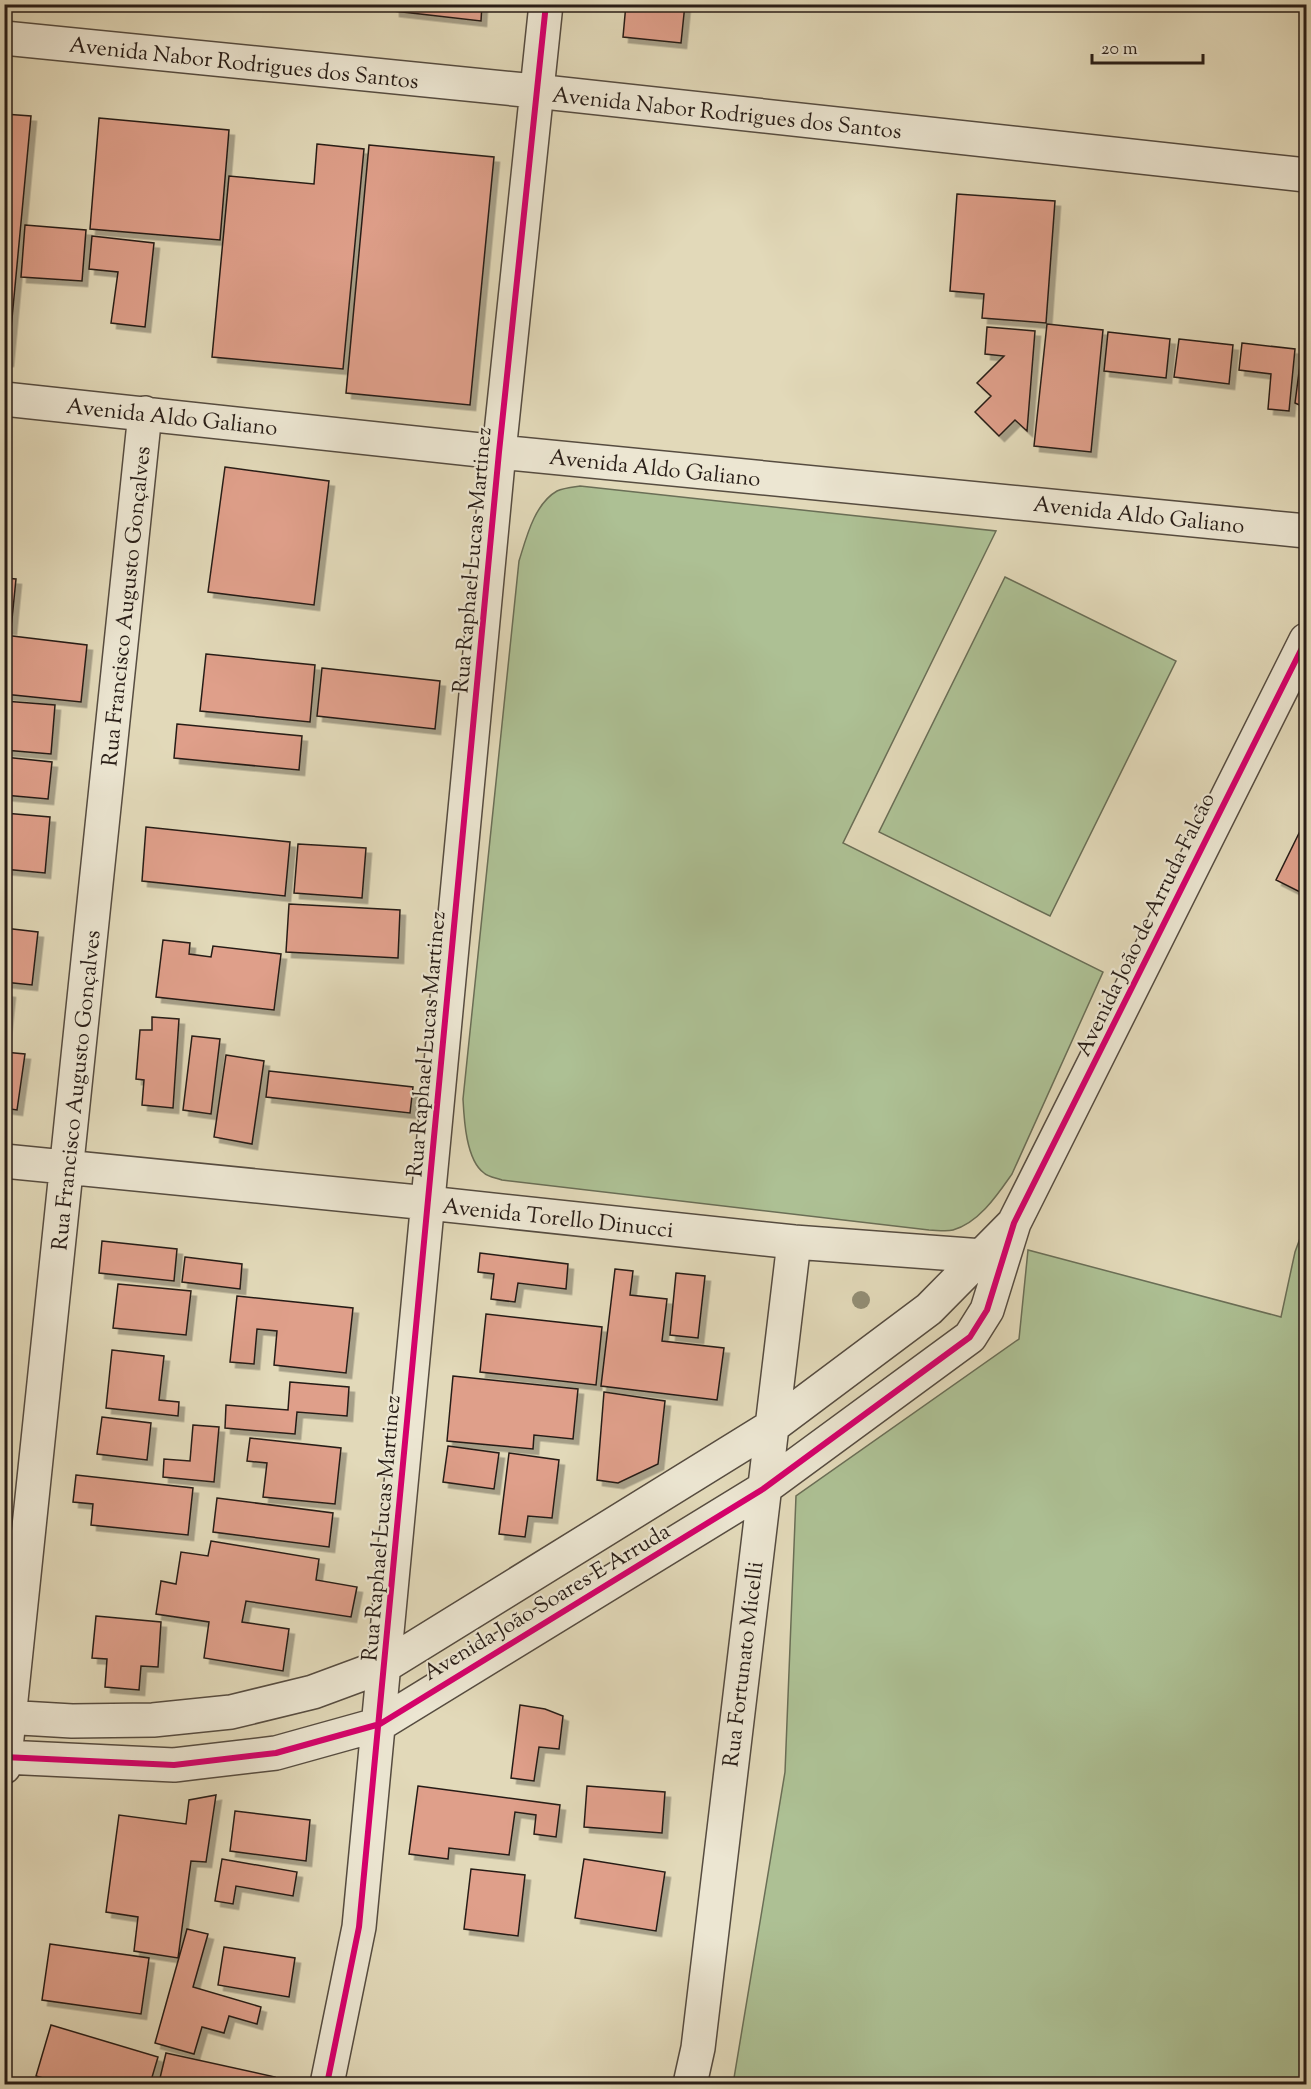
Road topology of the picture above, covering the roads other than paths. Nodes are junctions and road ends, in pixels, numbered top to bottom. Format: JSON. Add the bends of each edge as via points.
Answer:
{"nodes":[{"id":1,"x":546,"y":4,"type":"edge"},
{"id":2,"x":4,"y":38,"type":"edge"},
{"id":3,"x":535,"y":92,"type":"junction"},
{"id":4,"x":1306,"y":175,"type":"edge"},
{"id":5,"x":4,"y":399,"type":"edge"},
{"id":6,"x":145,"y":413,"type":"junction"},
{"id":7,"x":500,"y":452,"type":"junction"},
{"id":8,"x":1306,"y":531,"type":"edge"},
{"id":9,"x":1306,"y":640,"type":"edge"},
{"id":10,"x":4,"y":1161,"type":"edge"},
{"id":11,"x":67,"y":1168,"type":"junction"},
{"id":12,"x":428,"y":1203,"type":"junction"},
{"id":13,"x":794,"y":1242,"type":"junction"},
{"id":14,"x":991,"y":1257,"type":"junction"},
{"id":15,"x":774,"y":1425,"type":"junction"},
{"id":16,"x":763,"y":1489,"type":"junction"},
{"id":17,"x":386,"y":1665,"type":"junction"},
{"id":18,"x":7,"y":1717,"type":"edge"},
{"id":19,"x":380,"y":1724,"type":"junction"},
{"id":20,"x":5,"y":1760,"type":"edge"},
{"id":21,"x":327,"y":2085,"type":"edge"},
{"id":22,"x":690,"y":2085,"type":"edge"}],
"edges":[{"from":1,"to":3,"type":"street","name":"Rua Raphael Lucas Martinez"},
{"from":2,"to":3,"type":"street","name":"Avenida Nabor Rodrigues dos Santos"},
{"from":3,"to":4,"type":"street","name":"Avenida Nabor Rodrigues dos Santos"},
{"from":3,"to":7,"type":"street","name":"Rua Raphael Lucas Martinez"},
{"from":5,"to":6,"type":"street","name":"Avenida Aldo Galiano"},
{"from":6,"to":7,"type":"street","name":"Avenida Aldo Galiano"},
{"from":6,"to":11,"type":"street","name":"Rua Francisco Augusto Gonçalves"},
{"from":7,"to":8,"type":"street","name":"Avenida Aldo Galiano"},
{"from":7,"to":12,"type":"street","name":"Rua Raphael Lucas Martinez"},
{"from":9,"to":14,"type":"street","name":"Avenida João de Arruda Falcão","via":[[1014,1223]]},
{"from":10,"to":11,"type":"street","name":"Avenida Torello Dinucci"},
{"from":11,"to":12,"type":"street","name":"Avenida Torello Dinucci"},
{"from":11,"to":18,"type":"street","name":"Rua Francisco Augusto Gonçalves"},
{"from":12,"to":13,"type":"street","name":"Avenida Torello Dinucci"},
{"from":12,"to":17,"type":"street","name":"Rua Raphael Lucas Martinez"},
{"from":13,"to":14,"type":"street","name":"Avenida Torello Dinucci"},
{"from":13,"to":15,"type":"street","name":"Rua Fortunato Micelli"},
{"from":14,"to":15,"type":"street","name":"Avenida João Soares E Arruda","via":[[929,1309]]},
{"from":14,"to":16,"type":"street","name":"Avenida João Soares E Arruda","via":[[987,1310],[970,1337]]},
{"from":15,"to":16,"type":"street","name":"Rua Fortunato Micelli"},
{"from":15,"to":17,"type":"street","name":"Avenida João Soares E Arruda"},
{"from":16,"to":19,"type":"street","name":"Avenida João Soares E Arruda"},
{"from":16,"to":22,"type":"street","name":"Rua Fortunato Micelli","via":[[698,2048]]},
{"from":17,"to":18,"type":"street","name":"Avenida João Soares E Arruda","via":[[313,1692],[231,1712],[153,1720]]},
{"from":17,"to":19,"type":"street","name":"Rua Raphael Lucas Martinez"},
{"from":18,"to":20,"type":"street","name":"Rua Francisco Augusto Gonçalves"},
{"from":19,"to":20,"type":"street","name":"Avenida João Soares E Arruda","via":[[276,1753],[174,1765]]},
{"from":19,"to":21,"type":"street","name":"Rua Raphael Lucas Martinez","via":[[359,1927]]}]}
